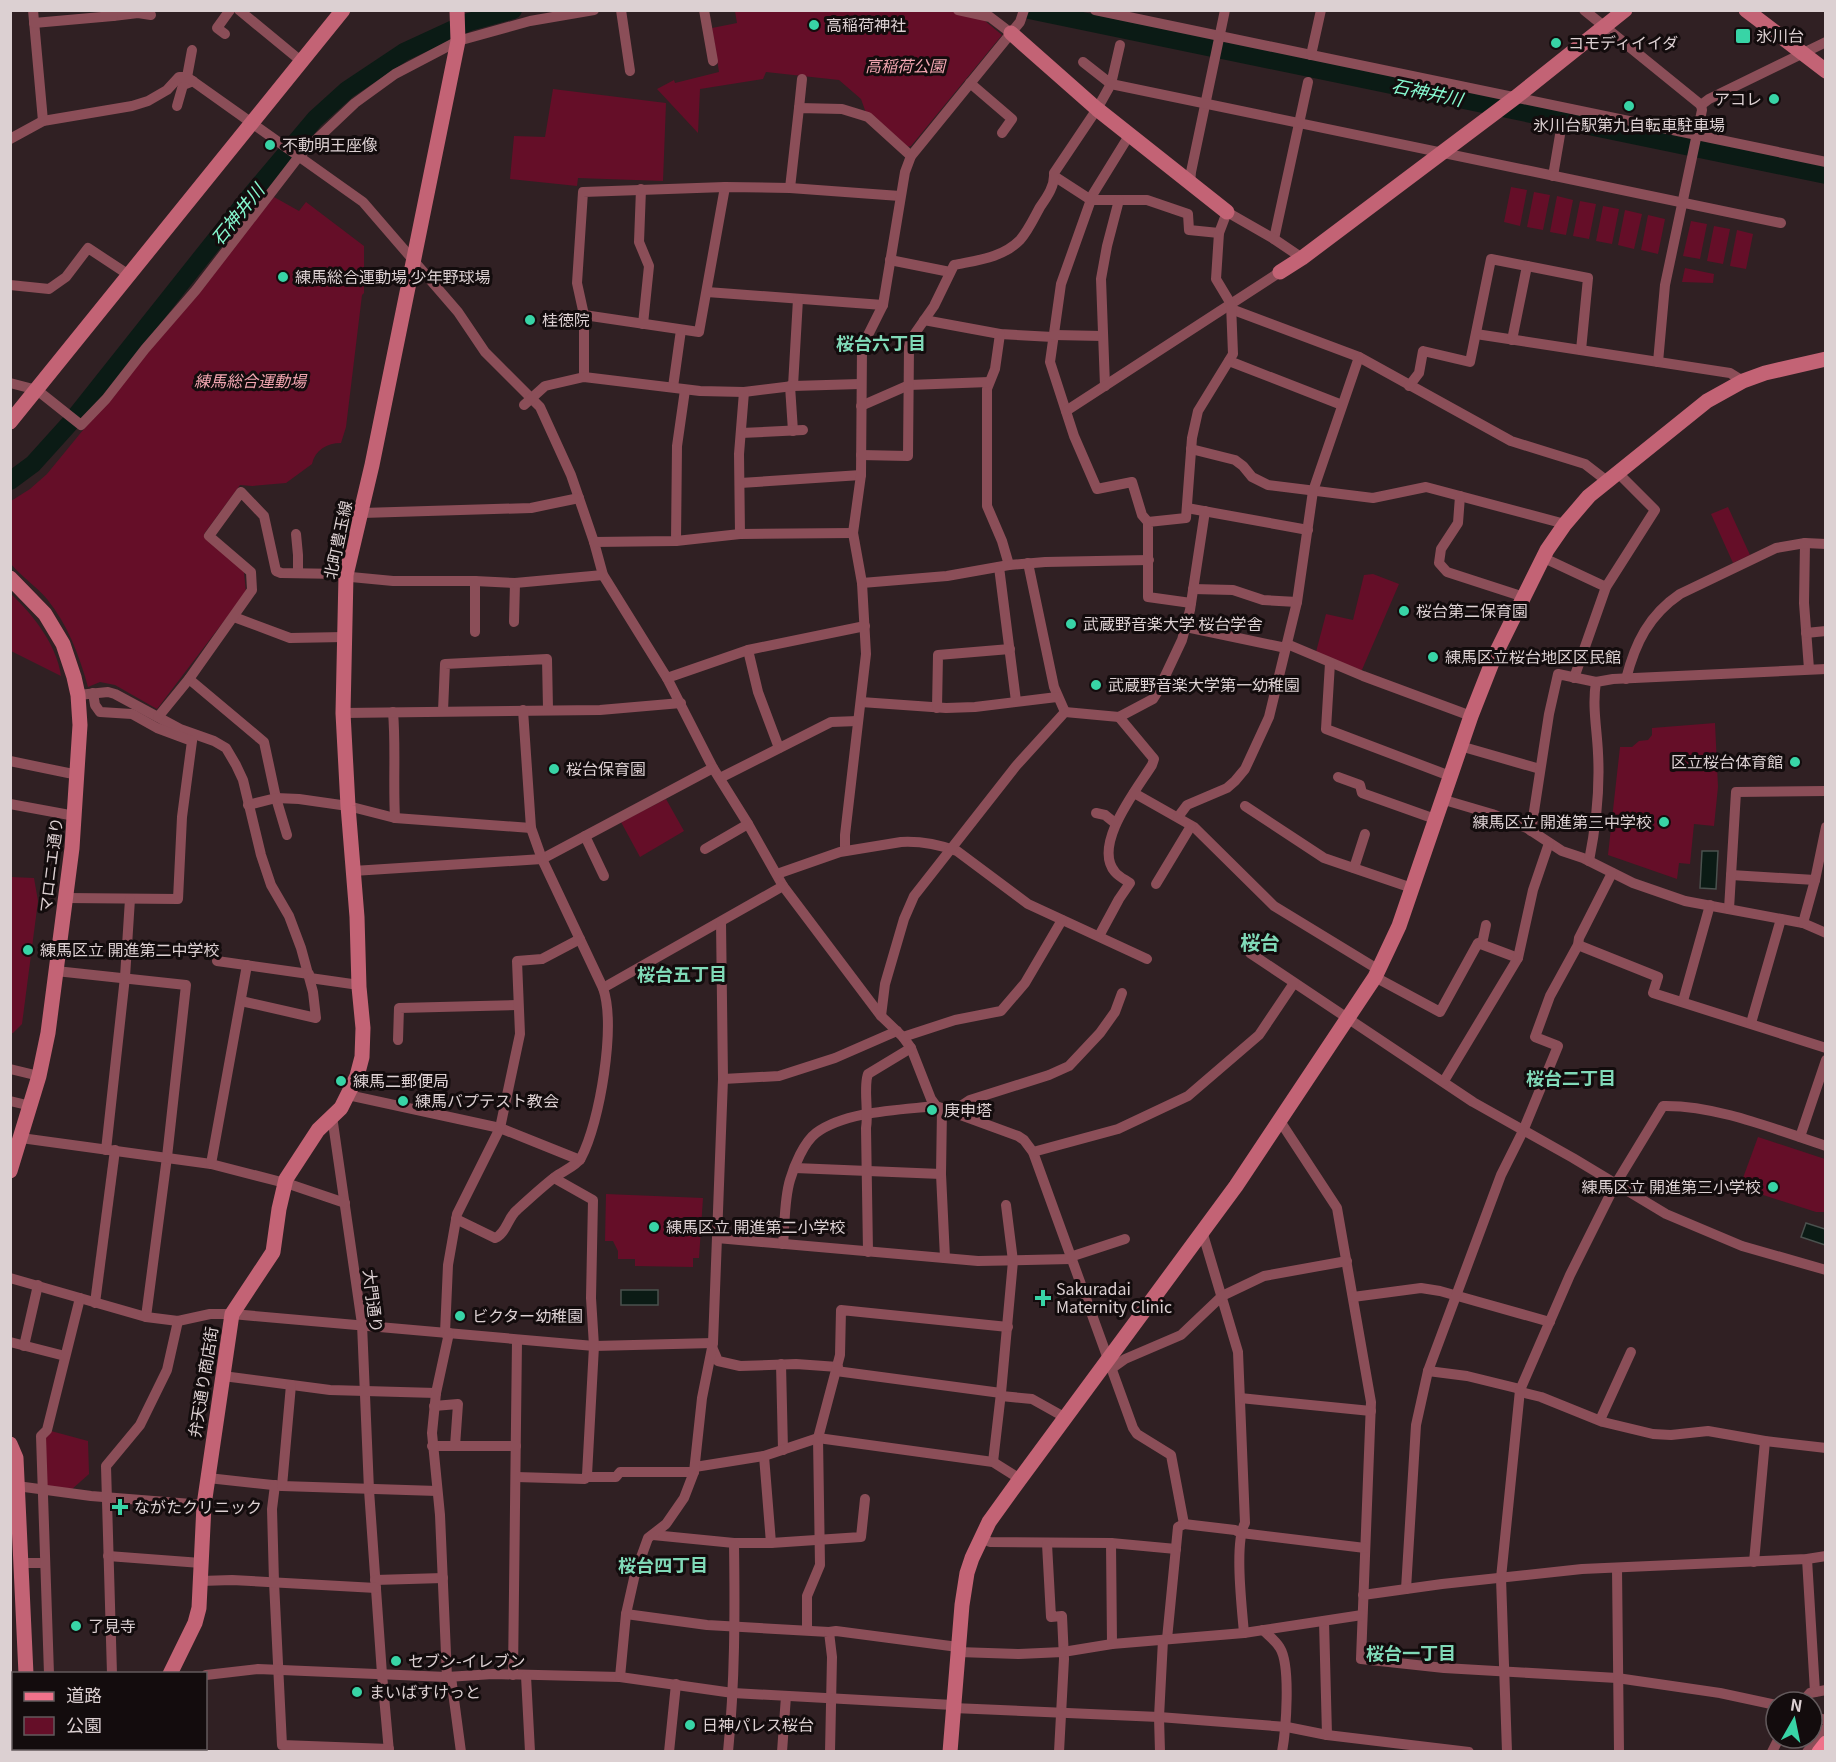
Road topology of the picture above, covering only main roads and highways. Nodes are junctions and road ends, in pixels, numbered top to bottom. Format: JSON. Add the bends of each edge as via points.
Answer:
{"nodes":[{"id":1,"x":1826,"y":1743,"type":"edge"},
{"id":2,"x":1819,"y":1752,"type":"edge"}],
"edges":[{"from":1,"to":2,"type":"main road"}]}
